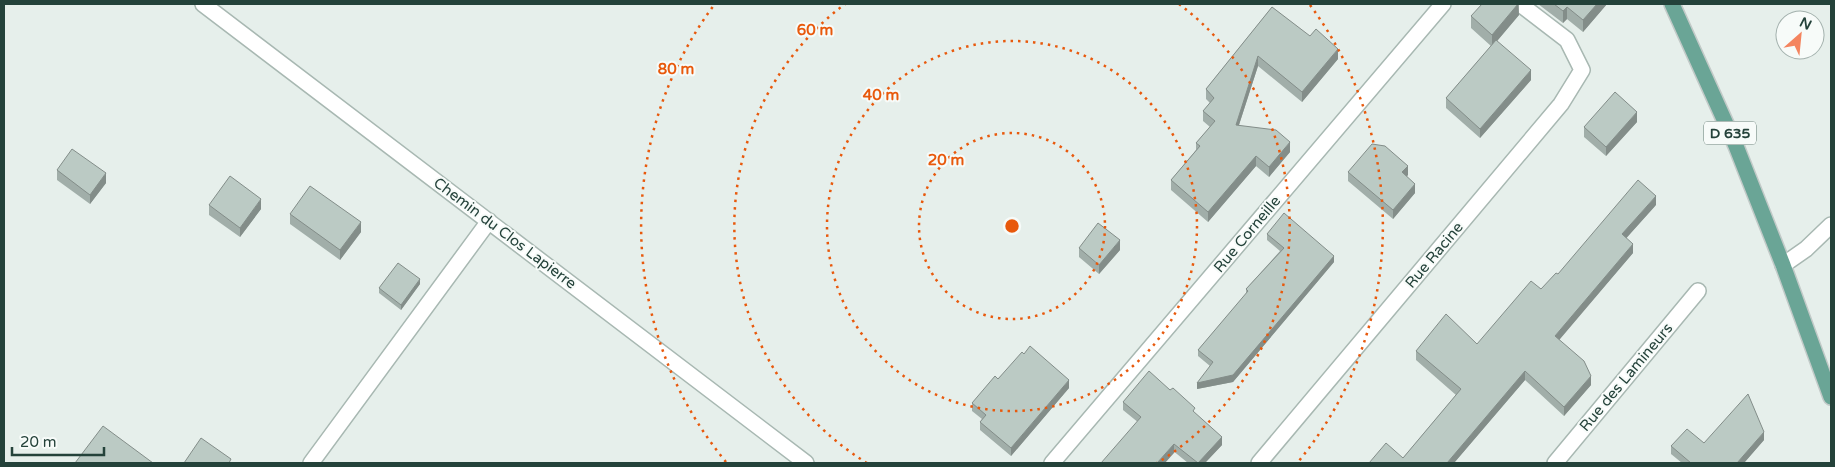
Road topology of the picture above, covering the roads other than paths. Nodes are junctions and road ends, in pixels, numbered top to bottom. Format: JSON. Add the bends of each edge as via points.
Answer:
{"nodes":[{"id":1,"x":203,"y":4,"type":"edge"},
{"id":2,"x":1443,"y":4,"type":"edge"},
{"id":3,"x":1520,"y":4,"type":"edge"},
{"id":4,"x":1672,"y":4,"type":"edge"},
{"id":5,"x":489,"y":221,"type":"junction"},
{"id":6,"x":1831,"y":225,"type":"edge"},
{"id":7,"x":1783,"y":265,"type":"junction"},
{"id":8,"x":1698,"y":291,"type":"dead end"},
{"id":9,"x":1831,"y":397,"type":"edge"},
{"id":10,"x":311,"y":463,"type":"edge"},
{"id":11,"x":806,"y":463,"type":"edge"},
{"id":12,"x":1052,"y":463,"type":"edge"},
{"id":13,"x":1259,"y":463,"type":"edge"},
{"id":14,"x":1555,"y":463,"type":"edge"}],
"edges":[{"from":1,"to":5,"type":"street","name":"Chemin du Clos Lapierre"},
{"from":2,"to":12,"type":"street","name":"Rue Corneille"},
{"from":3,"to":13,"type":"street","name":"Rue Racine","via":[[1567,40],[1582,70],[1561,104]]},
{"from":4,"to":7,"type":"main road","number":"D 635","via":[[1736,146]]},
{"from":5,"to":10,"type":"street"},
{"from":5,"to":11,"type":"street","name":"Chemin du Clos Lapierre"},
{"from":6,"to":7,"type":"street"},
{"from":7,"to":9,"type":"main road","number":"D 635"},
{"from":8,"to":14,"type":"street","name":"Rue des Lamineurs"}]}
